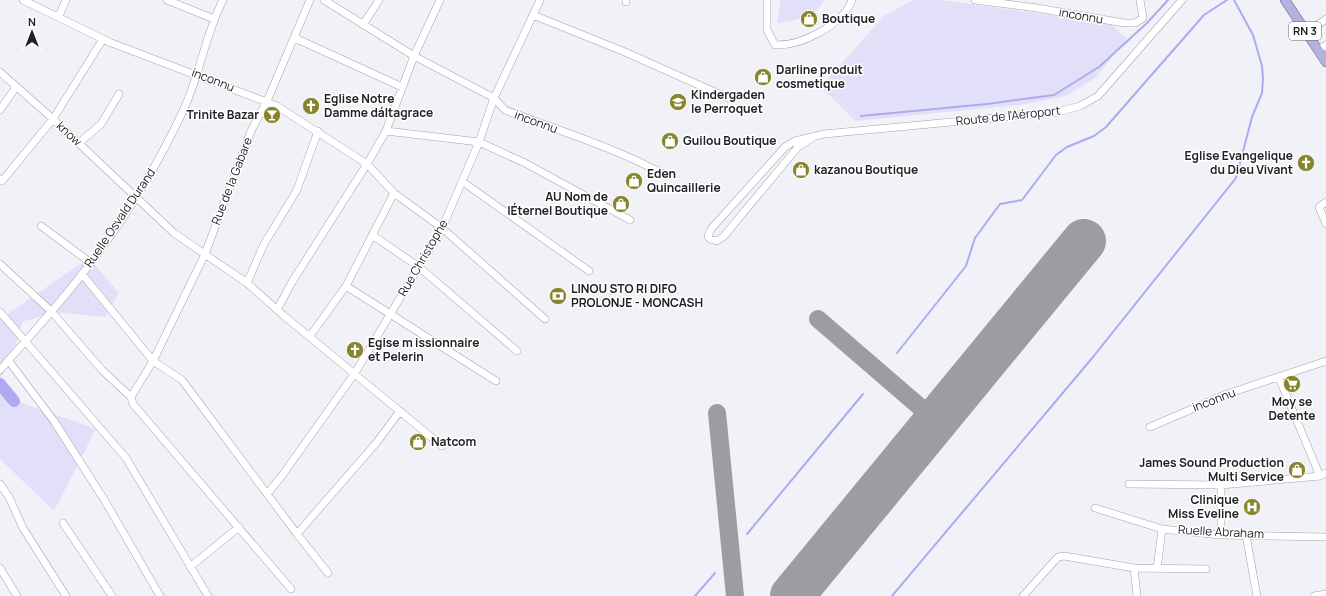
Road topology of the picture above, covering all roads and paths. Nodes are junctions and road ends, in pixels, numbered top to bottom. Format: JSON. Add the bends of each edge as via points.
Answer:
{"nodes":[{"id":1,"x":23,"y":0,"type":"edge"},
{"id":2,"x":66,"y":0,"type":"edge"},
{"id":3,"x":167,"y":0,"type":"edge"},
{"id":4,"x":223,"y":0,"type":"edge"},
{"id":5,"x":310,"y":0,"type":"edge"},
{"id":6,"x":324,"y":0,"type":"edge"},
{"id":7,"x":379,"y":0,"type":"edge"},
{"id":8,"x":440,"y":0,"type":"edge"},
{"id":9,"x":540,"y":0,"type":"edge"},
{"id":10,"x":767,"y":0,"type":"edge"},
{"id":11,"x":852,"y":0,"type":"edge"},
{"id":12,"x":975,"y":0,"type":"edge"},
{"id":13,"x":1140,"y":0,"type":"edge"},
{"id":14,"x":1182,"y":0,"type":"edge"},
{"id":15,"x":1285,"y":0,"type":"edge"},
{"id":16,"x":533,"y":15,"type":"junction"},
{"id":17,"x":60,"y":16,"type":"junction"},
{"id":18,"x":214,"y":19,"type":"junction"},
{"id":19,"x":1326,"y":19,"type":"edge"},
{"id":20,"x":363,"y":25,"type":"junction"},
{"id":21,"x":1306,"y":33,"type":"junction"},
{"id":22,"x":295,"y":38,"type":"junction"},
{"id":23,"x":103,"y":39,"type":"junction"},
{"id":24,"x":1322,"y":47,"type":"edge"},
{"id":25,"x":414,"y":56,"type":"junction"},
{"id":26,"x":1326,"y":62,"type":"edge"},
{"id":27,"x":0,"y":72,"type":"edge"},
{"id":28,"x":198,"y":74,"type":"junction"},
{"id":29,"x":16,"y":87,"type":"junction"},
{"id":30,"x":402,"y":87,"type":"junction"},
{"id":31,"x":118,"y":94,"type":"dead end"},
{"id":32,"x":494,"y":98,"type":"junction"},
{"id":33,"x":728,"y":98,"type":"dead end"},
{"id":34,"x":267,"y":100,"type":"junction"},
{"id":35,"x":0,"y":110,"type":"edge"},
{"id":36,"x":53,"y":119,"type":"junction"},
{"id":37,"x":318,"y":131,"type":"junction"},
{"id":38,"x":386,"y":131,"type":"junction"},
{"id":39,"x":812,"y":138,"type":"junction"},
{"id":40,"x":479,"y":142,"type":"junction"},
{"id":41,"x":79,"y":143,"type":"junction"},
{"id":42,"x":367,"y":164,"type":"junction"},
{"id":43,"x":665,"y":175,"type":"dead end"},
{"id":44,"x":1,"y":181,"type":"edge"},
{"id":45,"x":463,"y":182,"type":"junction"},
{"id":46,"x":394,"y":193,"type":"junction"},
{"id":47,"x":137,"y":197,"type":"junction"},
{"id":48,"x":1326,"y":202,"type":"edge"},
{"id":49,"x":630,"y":220,"type":"dead end"},
{"id":50,"x":1326,"y":224,"type":"edge"},
{"id":51,"x":41,"y":226,"type":"dead end"},
{"id":52,"x":442,"y":228,"type":"junction"},
{"id":53,"x":372,"y":234,"type":"junction"},
{"id":54,"x":205,"y":254,"type":"junction"},
{"id":55,"x":91,"y":263,"type":"junction"},
{"id":56,"x":0,"y":264,"type":"edge"},
{"id":57,"x":419,"y":267,"type":"junction"},
{"id":58,"x":589,"y":271,"type":"dead end"},
{"id":59,"x":82,"y":274,"type":"junction"},
{"id":60,"x":247,"y":283,"type":"junction"},
{"id":61,"x":346,"y":286,"type":"junction"},
{"id":62,"x":51,"y":311,"type":"junction"},
{"id":63,"x":0,"y":312,"type":"edge"},
{"id":64,"x":280,"y":313,"type":"junction"},
{"id":65,"x":391,"y":313,"type":"junction"},
{"id":66,"x":545,"y":320,"type":"dead end"},
{"id":67,"x":310,"y":336,"type":"junction"},
{"id":68,"x":25,"y":341,"type":"junction"},
{"id":69,"x":517,"y":351,"type":"dead end"},
{"id":70,"x":8,"y":360,"type":"junction"},
{"id":71,"x":153,"y":361,"type":"junction"},
{"id":72,"x":1326,"y":361,"type":"edge"},
{"id":73,"x":0,"y":370,"type":"edge"},
{"id":74,"x":355,"y":374,"type":"junction"},
{"id":75,"x":1279,"y":378,"type":"junction"},
{"id":76,"x":496,"y":381,"type":"dead end"},
{"id":77,"x":131,"y":397,"type":"junction"},
{"id":78,"x":400,"y":411,"type":"junction"},
{"id":79,"x":1150,"y":427,"type":"dead end"},
{"id":80,"x":442,"y":446,"type":"dead end"},
{"id":81,"x":1324,"y":475,"type":"edge"},
{"id":82,"x":0,"y":484,"type":"edge"},
{"id":83,"x":1129,"y":484,"type":"dead end"},
{"id":84,"x":1221,"y":485,"type":"junction"},
{"id":85,"x":267,"y":494,"type":"junction"},
{"id":86,"x":1095,"y":508,"type":"dead end"},
{"id":87,"x":63,"y":523,"type":"dead end"},
{"id":88,"x":239,"y":527,"type":"junction"},
{"id":89,"x":1162,"y":529,"type":"junction"},
{"id":90,"x":297,"y":534,"type":"junction"},
{"id":91,"x":1221,"y":535,"type":"junction"},
{"id":92,"x":1246,"y":535,"type":"junction"},
{"id":93,"x":1326,"y":537,"type":"edge"},
{"id":94,"x":190,"y":567,"type":"junction"},
{"id":95,"x":0,"y":568,"type":"edge"},
{"id":96,"x":1134,"y":568,"type":"junction"},
{"id":97,"x":1157,"y":569,"type":"junction"},
{"id":98,"x":1206,"y":569,"type":"dead end"},
{"id":99,"x":328,"y":573,"type":"dead end"},
{"id":100,"x":291,"y":589,"type":"dead end"},
{"id":101,"x":1326,"y":594,"type":"edge"},
{"id":102,"x":17,"y":596,"type":"edge"},
{"id":103,"x":66,"y":596,"type":"edge"},
{"id":104,"x":112,"y":596,"type":"edge"},
{"id":105,"x":160,"y":596,"type":"edge"},
{"id":106,"x":208,"y":596,"type":"edge"},
{"id":107,"x":1023,"y":596,"type":"edge"},
{"id":108,"x":1137,"y":596,"type":"edge"},
{"id":109,"x":1257,"y":596,"type":"edge"},
{"id":110,"x":1314,"y":596,"type":"edge"}],
"edges":[{"from":1,"to":17,"type":"street","name":"inconnu"},
{"from":2,"to":17,"type":"street"},
{"from":3,"to":18,"type":"street"},
{"from":4,"to":18,"type":"street","name":"Ruelle Osvald Durand"},
{"from":5,"to":22,"type":"street","name":"Rue de la Gabare"},
{"from":6,"to":20,"type":"street","name":"inconnu"},
{"from":7,"to":20,"type":"street"},
{"from":8,"to":25,"type":"street"},
{"from":9,"to":16,"type":"street","name":"Rue Christophe"},
{"from":10,"to":11,"type":"street","via":[[767,30],[775,45],[783,45],[806,39],[839,20]]},
{"from":12,"to":13,"type":"street","name":"inconnu","via":[[1124,23],[1135,23],[1143,18]]},
{"from":14,"to":39,"type":"street","name":"Route de l'Aéroport","via":[[1098,96],[1080,106],[1058,112],[824,134]]},
{"from":15,"to":21,"type":"main road","number":"RN 3"},
{"from":16,"to":32,"type":"street","name":"Rue Christophe"},
{"from":16,"to":33,"type":"street"},
{"from":17,"to":23,"type":"street","name":"inconnu"},
{"from":18,"to":28,"type":"street","name":"Ruelle Osvald Durand"},
{"from":19,"to":21,"type":"street"},
{"from":20,"to":25,"type":"street","name":"inconnu"},
{"from":21,"to":24,"type":"main road","number":"RN 3"},
{"from":22,"to":30,"type":"street"},
{"from":22,"to":34,"type":"street","name":"Rue de la Gabare"},
{"from":23,"to":28,"type":"street","name":"inconnu"},
{"from":23,"to":36,"type":"street"},
{"from":24,"to":26,"type":"main road","number":"RN 3"},
{"from":25,"to":30,"type":"street"},
{"from":25,"to":32,"type":"street","name":"inconnu"},
{"from":27,"to":29,"type":"street","name":"know"},
{"from":28,"to":34,"type":"street","name":"inconnu"},
{"from":28,"to":47,"type":"street","name":"Ruelle Osvald Durand","via":[[168,142]]},
{"from":29,"to":35,"type":"street"},
{"from":29,"to":36,"type":"street","name":"know"},
{"from":30,"to":38,"type":"street"},
{"from":31,"to":41,"type":"street","via":[[101,124]]},
{"from":32,"to":40,"type":"street","name":"Rue Christophe"},
{"from":32,"to":43,"type":"street","name":"inconnu","via":[[505,110],[636,159]]},
{"from":34,"to":37,"type":"street","name":"inconnu"},
{"from":34,"to":54,"type":"street","name":"Rue de la Gabare","via":[[251,131]]},
{"from":36,"to":41,"type":"street","name":"know"},
{"from":36,"to":44,"type":"street"},
{"from":37,"to":42,"type":"street","name":"inconnu"},
{"from":37,"to":60,"type":"street","via":[[297,190],[264,244]]},
{"from":38,"to":40,"type":"street"},
{"from":38,"to":42,"type":"street"},
{"from":39,"to":39,"type":"street","name":"Route de l'Aéroport","via":[[795,141],[785,147],[711,229],[708,236],[710,239],[717,241],[724,236],[798,147]]},
{"from":40,"to":45,"type":"street","name":"Rue Christophe"},
{"from":40,"to":49,"type":"street","via":[[525,163]]},
{"from":41,"to":47,"type":"street","name":"know"},
{"from":42,"to":46,"type":"street","name":"inconnu"},
{"from":42,"to":64,"type":"street","via":[[292,282]]},
{"from":45,"to":52,"type":"street","name":"Rue Christophe"},
{"from":45,"to":58,"type":"street"},
{"from":46,"to":52,"type":"street","name":"inconnu"},
{"from":46,"to":53,"type":"street"},
{"from":47,"to":54,"type":"street","via":[[174,233]]},
{"from":47,"to":55,"type":"street","name":"Ruelle Osvald Durand"},
{"from":48,"to":50,"type":"street","via":[[1319,207]]},
{"from":51,"to":55,"type":"street"},
{"from":52,"to":57,"type":"street","name":"Rue Christophe"},
{"from":52,"to":66,"type":"street","name":"inconnu"},
{"from":53,"to":57,"type":"street"},
{"from":53,"to":61,"type":"street"},
{"from":54,"to":60,"type":"street"},
{"from":54,"to":71,"type":"street","name":"Rue de la Gabare"},
{"from":55,"to":59,"type":"street","name":"Ruelle Osvald Durand"},
{"from":56,"to":62,"type":"street"},
{"from":57,"to":65,"type":"street","name":"Rue Christophe"},
{"from":57,"to":69,"type":"street"},
{"from":59,"to":62,"type":"street","name":"Ruelle Osvald Durand"},
{"from":59,"to":71,"type":"street"},
{"from":60,"to":64,"type":"street"},
{"from":61,"to":65,"type":"street"},
{"from":61,"to":67,"type":"street"},
{"from":62,"to":68,"type":"street","name":"Ruelle Osvald Durand"},
{"from":62,"to":77,"type":"street","via":[[102,370]]},
{"from":63,"to":68,"type":"street"},
{"from":64,"to":67,"type":"street"},
{"from":65,"to":74,"type":"street","name":"Rue Christophe"},
{"from":65,"to":76,"type":"street"},
{"from":67,"to":74,"type":"street"},
{"from":68,"to":70,"type":"street","name":"Ruelle Osvald Durand"},
{"from":68,"to":94,"type":"street","via":[[126,458]]},
{"from":70,"to":73,"type":"street","name":"Ruelle Osvald Durand"},
{"from":70,"to":105,"type":"street","via":[[54,421]]},
{"from":71,"to":77,"type":"street","name":"Rue de la Gabare"},
{"from":71,"to":85,"type":"street","via":[[182,380]]},
{"from":72,"to":75,"type":"street","name":"inconnu"},
{"from":74,"to":78,"type":"street"},
{"from":74,"to":85,"type":"street","name":"Rue Christophe"},
{"from":75,"to":79,"type":"street","name":"inconnu","via":[[1227,394]]},
{"from":75,"to":81,"type":"street"},
{"from":77,"to":88,"type":"street","via":[[133,404]]},
{"from":78,"to":80,"type":"street"},
{"from":78,"to":90,"type":"street","via":[[377,442]]},
{"from":81,"to":84,"type":"street"},
{"from":82,"to":103,"type":"street","via":[[23,528]]},
{"from":83,"to":84,"type":"street"},
{"from":84,"to":91,"type":"street"},
{"from":85,"to":90,"type":"street"},
{"from":86,"to":89,"type":"street","name":"Ruelle Abraham"},
{"from":87,"to":104,"type":"street"},
{"from":88,"to":94,"type":"street"},
{"from":88,"to":100,"type":"street"},
{"from":89,"to":91,"type":"street","name":"Ruelle Abraham"},
{"from":89,"to":97,"type":"street"},
{"from":90,"to":99,"type":"street"},
{"from":91,"to":92,"type":"street","name":"Ruelle Abraham"},
{"from":92,"to":93,"type":"street","name":"Ruelle Abraham"},
{"from":92,"to":109,"type":"street"},
{"from":94,"to":106,"type":"street"},
{"from":95,"to":102,"type":"street"},
{"from":96,"to":97,"type":"street"},
{"from":96,"to":107,"type":"street","via":[[1058,557]]},
{"from":96,"to":108,"type":"street"},
{"from":97,"to":98,"type":"street"},
{"from":101,"to":110,"type":"street"}]}
